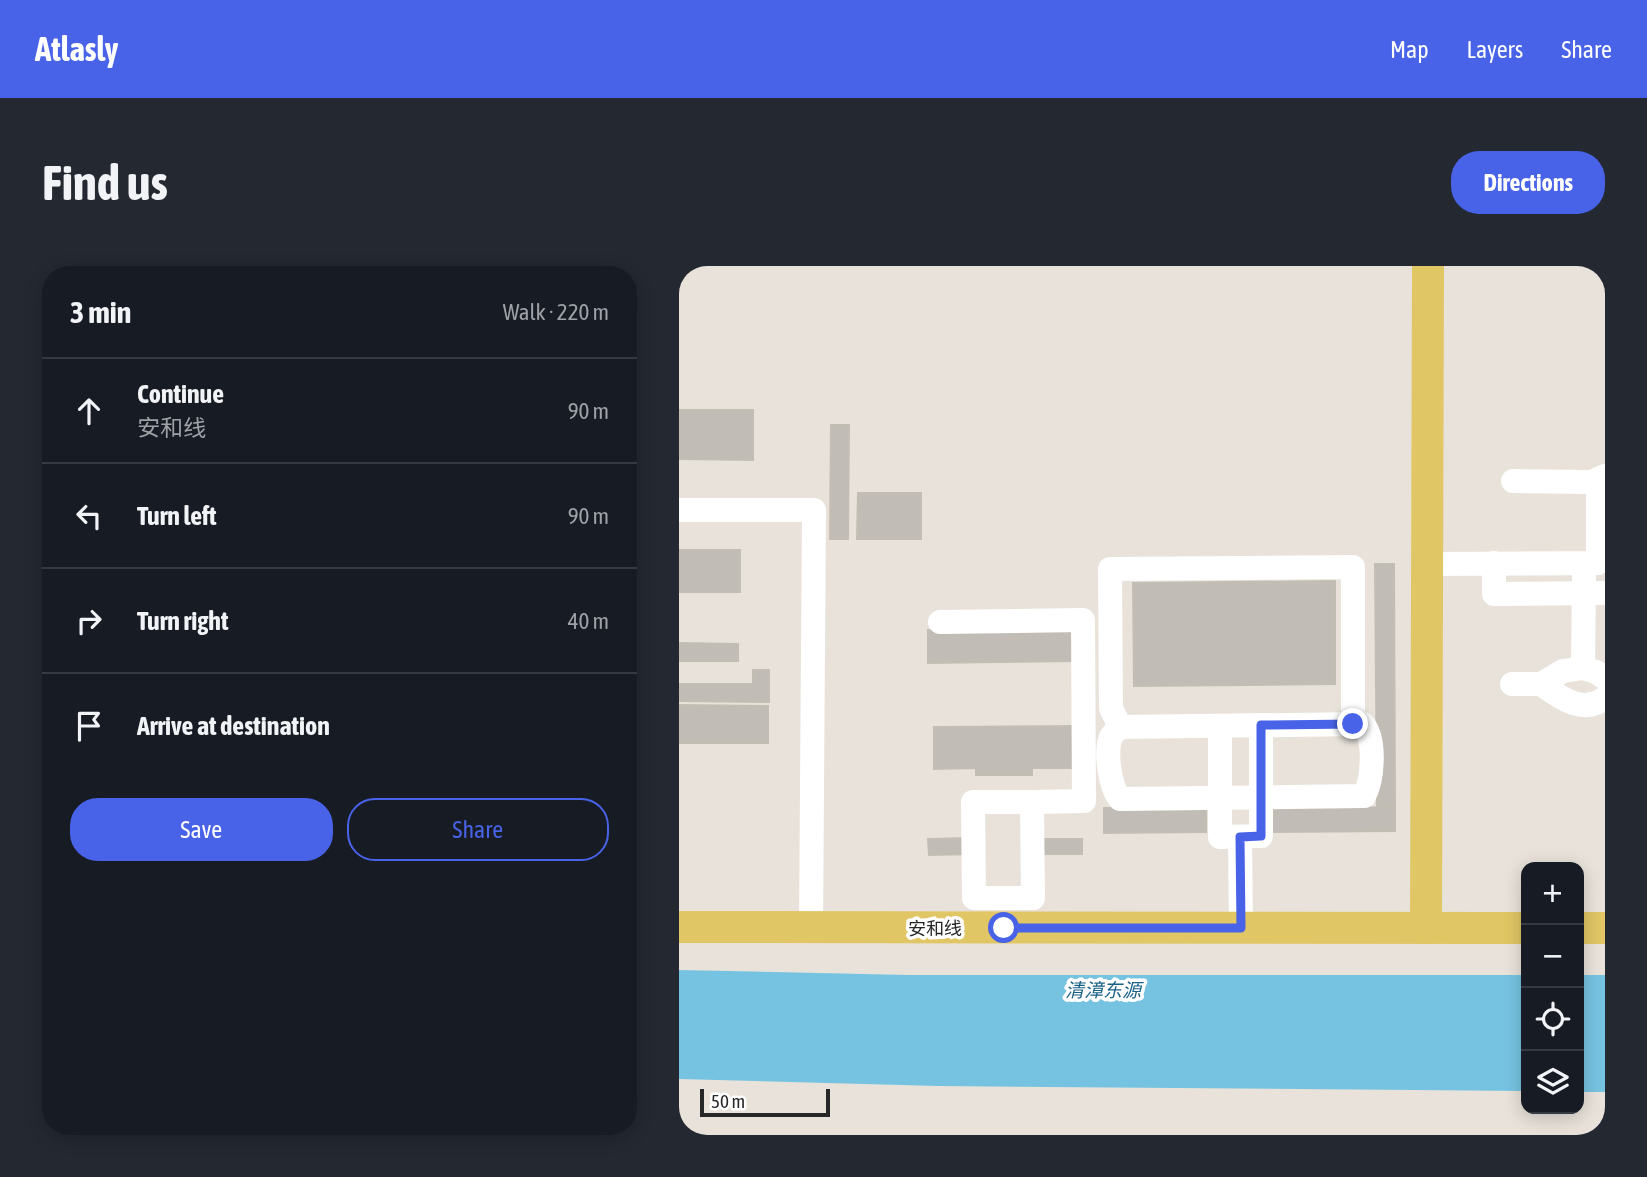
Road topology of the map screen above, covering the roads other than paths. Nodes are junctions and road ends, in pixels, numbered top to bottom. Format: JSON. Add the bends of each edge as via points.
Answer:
{"nodes":[{"id":1,"x":1428,"y":266,"type":"edge"},
{"id":2,"x":1601,"y":478,"type":"edge"},
{"id":3,"x":1513,"y":481,"type":"dead end"},
{"id":4,"x":679,"y":510,"type":"edge"},
{"id":5,"x":1596,"y":553,"type":"edge"},
{"id":6,"x":1428,"y":564,"type":"junction"},
{"id":7,"x":1494,"y":564,"type":"junction"},
{"id":8,"x":1594,"y":593,"type":"edge"},
{"id":9,"x":940,"y":622,"type":"dead end"},
{"id":10,"x":1594,"y":673,"type":"edge"},
{"id":11,"x":1512,"y":684,"type":"dead end"},
{"id":12,"x":1541,"y":684,"type":"junction"},
{"id":13,"x":1605,"y":698,"type":"edge"},
{"id":14,"x":1353,"y":724,"type":"junction"},
{"id":15,"x":1261,"y":725,"type":"junction"},
{"id":16,"x":1220,"y":726,"type":"junction"},
{"id":17,"x":1120,"y":727,"type":"junction"},
{"id":18,"x":1261,"y":797,"type":"junction"},
{"id":19,"x":1220,"y":798,"type":"junction"},
{"id":20,"x":1032,"y":802,"type":"junction"},
{"id":21,"x":1240,"y":837,"type":"junction"},
{"id":22,"x":1004,"y":913,"type":"junction"},
{"id":23,"x":679,"y":927,"type":"edge"},
{"id":24,"x":811,"y":928,"type":"junction"},
{"id":25,"x":1241,"y":928,"type":"junction"},
{"id":26,"x":1426,"y":928,"type":"junction"},
{"id":27,"x":1521,"y":928,"type":"edge"},
{"id":28,"x":1584,"y":928,"type":"edge"},
{"id":29,"x":1605,"y":928,"type":"edge"}],
"edges":[{"from":1,"to":6,"type":"main road"},
{"from":2,"to":3,"type":"lane","via":[[1592,482]]},
{"from":2,"to":5,"type":"lane"},
{"from":4,"to":24,"type":"lane","via":[[814,510]]},
{"from":5,"to":7,"type":"lane"},
{"from":5,"to":8,"type":"lane"},
{"from":6,"to":7,"type":"lane"},
{"from":6,"to":26,"type":"main road"},
{"from":7,"to":8,"type":"lane","via":[[1494,594]]},
{"from":8,"to":10,"type":"lane"},
{"from":9,"to":20,"type":"lane","via":[[1083,620],[1084,801]]},
{"from":10,"to":12,"type":"lane","via":[[1563,671]]},
{"from":11,"to":12,"type":"lane"},
{"from":12,"to":13,"type":"lane","via":[[1567,702],[1582,706]]},
{"from":14,"to":15,"type":"lane"},
{"from":14,"to":17,"type":"lane","via":[[1353,566],[1111,569],[1111,708]]},
{"from":14,"to":18,"type":"lane","via":[[1363,724],[1371,740],[1371,778],[1364,796]]},
{"from":15,"to":16,"type":"lane"},
{"from":15,"to":18,"type":"lane"},
{"from":16,"to":17,"type":"lane"},
{"from":16,"to":19,"type":"lane"},
{"from":17,"to":19,"type":"lane","via":[[1110,742],[1110,780],[1120,799]]},
{"from":18,"to":19,"type":"lane"},
{"from":18,"to":21,"type":"lane","via":[[1261,836]]},
{"from":19,"to":21,"type":"lane","via":[[1220,837]]},
{"from":20,"to":22,"type":"lane","via":[[1033,898]]},
{"from":20,"to":22,"type":"lane","via":[[974,802],[974,898]]},
{"from":21,"to":25,"type":"lane"},
{"from":22,"to":24,"type":"main road","name":"安和线"},
{"from":22,"to":25,"type":"main road","name":"安和线"},
{"from":23,"to":24,"type":"main road","name":"安和线"},
{"from":25,"to":26,"type":"main road","name":"安和线"},
{"from":26,"to":27,"type":"main road","name":"安和线"},
{"from":28,"to":29,"type":"main road"}]}
